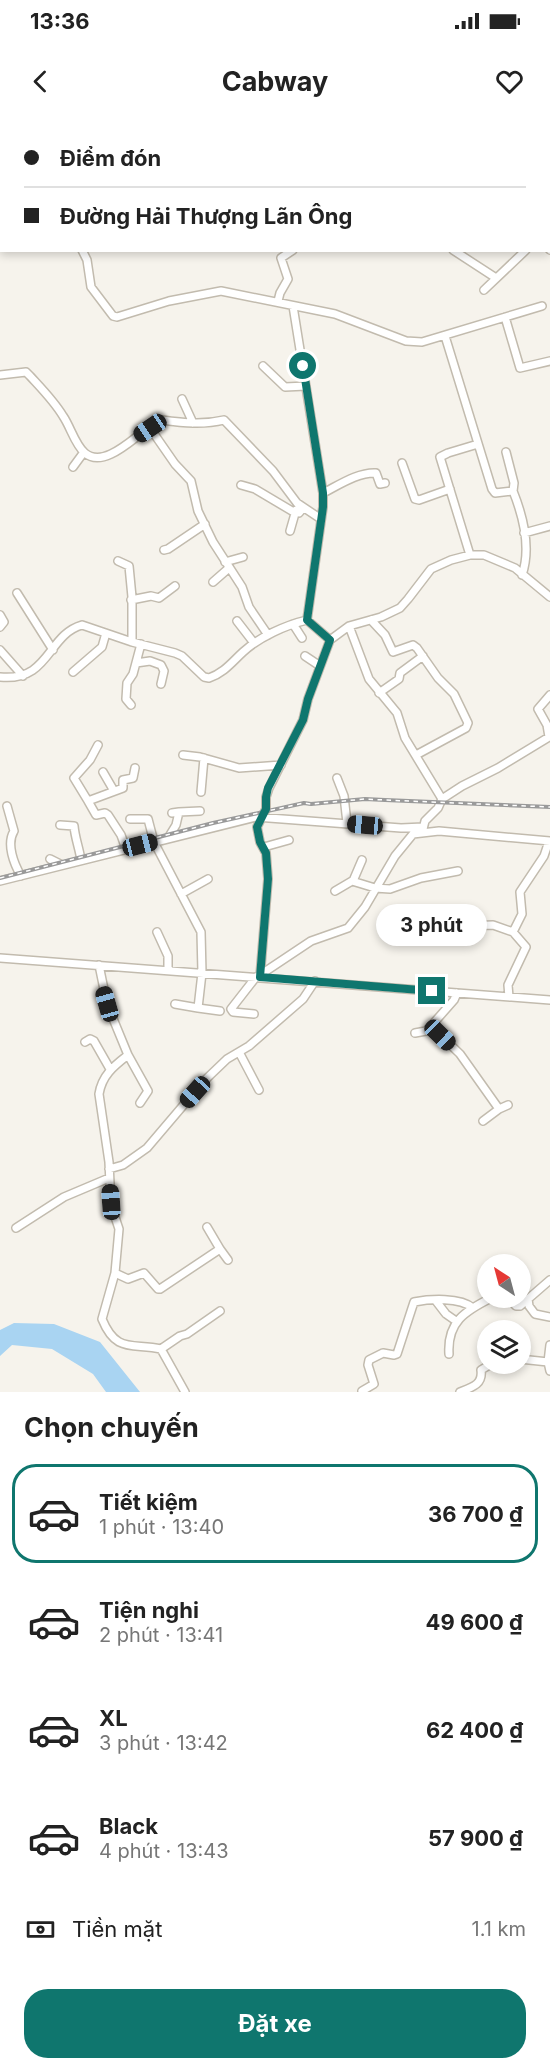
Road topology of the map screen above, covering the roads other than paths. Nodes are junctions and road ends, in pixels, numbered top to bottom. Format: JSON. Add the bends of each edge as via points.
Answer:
{"nodes":[{"id":1,"x":83,"y":252,"type":"edge"},
{"id":2,"x":290,"y":252,"type":"edge"},
{"id":3,"x":456,"y":252,"type":"edge"},
{"id":4,"x":524,"y":252,"type":"edge"},
{"id":5,"x":496,"y":278,"type":"junction"},
{"id":6,"x":484,"y":290,"type":"dead end"},
{"id":7,"x":278,"y":301,"type":"junction"},
{"id":8,"x":293,"y":306,"type":"junction"},
{"id":9,"x":542,"y":306,"type":"dead end"},
{"id":10,"x":505,"y":317,"type":"junction"},
{"id":11,"x":446,"y":336,"type":"junction"},
{"id":12,"x":550,"y":361,"type":"edge"},
{"id":13,"x":263,"y":366,"type":"dead end"},
{"id":14,"x":0,"y":375,"type":"edge"},
{"id":15,"x":306,"y":386,"type":"junction"},
{"id":16,"x":182,"y":399,"type":"dead end"},
{"id":17,"x":193,"y":423,"type":"junction"},
{"id":18,"x":150,"y":428,"type":"junction"},
{"id":19,"x":478,"y":444,"type":"junction"},
{"id":20,"x":506,"y":452,"type":"dead end"},
{"id":21,"x":84,"y":453,"type":"junction"},
{"id":22,"x":402,"y":463,"type":"dead end"},
{"id":23,"x":74,"y":467,"type":"dead end"},
{"id":24,"x":385,"y":483,"type":"dead end"},
{"id":25,"x":241,"y":485,"type":"dead end"},
{"id":26,"x":450,"y":489,"type":"junction"},
{"id":27,"x":513,"y":491,"type":"junction"},
{"id":28,"x":323,"y":493,"type":"junction"},
{"id":29,"x":300,"y":506,"type":"junction"},
{"id":30,"x":296,"y":512,"type":"junction"},
{"id":31,"x":321,"y":519,"type":"junction"},
{"id":32,"x":205,"y":524,"type":"junction"},
{"id":33,"x":550,"y":525,"type":"edge"},
{"id":34,"x":290,"y":531,"type":"dead end"},
{"id":35,"x":524,"y":533,"type":"junction"},
{"id":36,"x":164,"y":550,"type":"dead end"},
{"id":37,"x":470,"y":555,"type":"junction"},
{"id":38,"x":243,"y":557,"type":"dead end"},
{"id":39,"x":118,"y":561,"type":"dead end"},
{"id":40,"x":227,"y":565,"type":"junction"},
{"id":41,"x":522,"y":575,"type":"junction"},
{"id":42,"x":213,"y":582,"type":"dead end"},
{"id":43,"x":175,"y":586,"type":"dead end"},
{"id":44,"x":17,"y":593,"type":"dead end"},
{"id":45,"x":550,"y":597,"type":"edge"},
{"id":46,"x":131,"y":600,"type":"junction"},
{"id":47,"x":0,"y":615,"type":"edge"},
{"id":48,"x":307,"y":620,"type":"junction"},
{"id":49,"x":371,"y":620,"type":"junction"},
{"id":50,"x":237,"y":621,"type":"dead end"},
{"id":51,"x":293,"y":624,"type":"junction"},
{"id":52,"x":349,"y":626,"type":"junction"},
{"id":53,"x":0,"y":627,"type":"edge"},
{"id":54,"x":106,"y":633,"type":"junction"},
{"id":55,"x":268,"y":635,"type":"junction"},
{"id":56,"x":302,"y":638,"type":"dead end"},
{"id":57,"x":330,"y":640,"type":"junction"},
{"id":58,"x":132,"y":642,"type":"junction"},
{"id":59,"x":254,"y":643,"type":"junction"},
{"id":60,"x":141,"y":644,"type":"junction"},
{"id":61,"x":0,"y":650,"type":"edge"},
{"id":62,"x":53,"y":650,"type":"junction"},
{"id":63,"x":305,"y":656,"type":"dead end"},
{"id":64,"x":423,"y":656,"type":"junction"},
{"id":65,"x":136,"y":663,"type":"junction"},
{"id":66,"x":321,"y":666,"type":"junction"},
{"id":67,"x":73,"y":672,"type":"dead end"},
{"id":68,"x":23,"y":676,"type":"junction"},
{"id":69,"x":0,"y":677,"type":"edge"},
{"id":70,"x":161,"y":684,"type":"dead end"},
{"id":71,"x":379,"y":693,"type":"junction"},
{"id":72,"x":550,"y":695,"type":"edge"},
{"id":73,"x":131,"y":705,"type":"dead end"},
{"id":74,"x":98,"y":745,"type":"dead end"},
{"id":75,"x":183,"y":755,"type":"dead end"},
{"id":76,"x":416,"y":755,"type":"junction"},
{"id":77,"x":204,"y":758,"type":"junction"},
{"id":78,"x":281,"y":765,"type":"junction"},
{"id":79,"x":135,"y":768,"type":"dead end"},
{"id":80,"x":103,"y":772,"type":"dead end"},
{"id":81,"x":337,"y":778,"type":"dead end"},
{"id":82,"x":114,"y":791,"type":"junction"},
{"id":83,"x":201,"y":792,"type":"dead end"},
{"id":84,"x":442,"y":799,"type":"junction"},
{"id":85,"x":88,"y":801,"type":"junction"},
{"id":86,"x":7,"y":806,"type":"dead end"},
{"id":87,"x":200,"y":810,"type":"dead end"},
{"id":88,"x":261,"y":818,"type":"junction"},
{"id":89,"x":130,"y":819,"type":"dead end"},
{"id":90,"x":347,"y":823,"type":"junction"},
{"id":91,"x":60,"y":825,"type":"dead end"},
{"id":92,"x":423,"y":829,"type":"junction"},
{"id":93,"x":168,"y":838,"type":"junction"},
{"id":94,"x":289,"y":840,"type":"dead end"},
{"id":95,"x":550,"y":841,"type":"edge"},
{"id":96,"x":154,"y":842,"type":"junction"},
{"id":97,"x":264,"y":847,"type":"junction"},
{"id":98,"x":126,"y":849,"type":"junction"},
{"id":99,"x":50,"y":859,"type":"dead end"},
{"id":100,"x":81,"y":860,"type":"junction"},
{"id":101,"x":362,"y":860,"type":"dead end"},
{"id":102,"x":62,"y":865,"type":"junction"},
{"id":103,"x":458,"y":871,"type":"dead end"},
{"id":104,"x":21,"y":876,"type":"junction"},
{"id":105,"x":208,"y":879,"type":"dead end"},
{"id":106,"x":0,"y":880,"type":"edge"},
{"id":107,"x":353,"y":881,"type":"junction"},
{"id":108,"x":375,"y":888,"type":"junction"},
{"id":109,"x":335,"y":891,"type":"dead end"},
{"id":110,"x":181,"y":894,"type":"junction"},
{"id":111,"x":463,"y":926,"type":"dead end"},
{"id":112,"x":157,"y":932,"type":"dead end"},
{"id":113,"x":513,"y":932,"type":"junction"},
{"id":114,"x":0,"y":958,"type":"edge"},
{"id":115,"x":99,"y":965,"type":"junction"},
{"id":116,"x":168,"y":970,"type":"junction"},
{"id":117,"x":202,"y":973,"type":"junction"},
{"id":118,"x":259,"y":976,"type":"junction"},
{"id":119,"x":315,"y":981,"type":"junction"},
{"id":120,"x":457,"y":993,"type":"junction"},
{"id":121,"x":509,"y":997,"type":"junction"},
{"id":122,"x":550,"y":1000,"type":"edge"},
{"id":123,"x":175,"y":1004,"type":"dead end"},
{"id":124,"x":198,"y":1008,"type":"junction"},
{"id":125,"x":220,"y":1011,"type":"dead end"},
{"id":126,"x":254,"y":1014,"type":"dead end"},
{"id":127,"x":431,"y":1026,"type":"junction"},
{"id":128,"x":415,"y":1033,"type":"dead end"},
{"id":129,"x":85,"y":1042,"type":"dead end"},
{"id":130,"x":239,"y":1052,"type":"junction"},
{"id":131,"x":128,"y":1055,"type":"junction"},
{"id":132,"x":110,"y":1069,"type":"junction"},
{"id":133,"x":259,"y":1090,"type":"dead end"},
{"id":134,"x":140,"y":1103,"type":"dead end"},
{"id":135,"x":508,"y":1105,"type":"dead end"},
{"id":136,"x":499,"y":1110,"type":"junction"},
{"id":137,"x":483,"y":1121,"type":"dead end"},
{"id":138,"x":109,"y":1169,"type":"junction"},
{"id":139,"x":109,"y":1178,"type":"junction"},
{"id":140,"x":207,"y":1227,"type":"dead end"},
{"id":141,"x":16,"y":1228,"type":"dead end"},
{"id":142,"x":220,"y":1249,"type":"junction"},
{"id":143,"x":228,"y":1260,"type":"dead end"},
{"id":144,"x":115,"y":1273,"type":"junction"},
{"id":145,"x":550,"y":1280,"type":"edge"},
{"id":146,"x":531,"y":1296,"type":"edge"},
{"id":147,"x":436,"y":1301,"type":"junction"},
{"id":148,"x":477,"y":1306,"type":"edge"},
{"id":149,"x":473,"y":1308,"type":"junction"},
{"id":150,"x":530,"y":1308,"type":"edge"},
{"id":151,"x":220,"y":1311,"type":"dead end"},
{"id":152,"x":550,"y":1317,"type":"edge"},
{"id":153,"x":456,"y":1321,"type":"junction"},
{"id":154,"x":550,"y":1345,"type":"edge"},
{"id":155,"x":161,"y":1349,"type":"junction"},
{"id":156,"x":449,"y":1354,"type":"dead end"},
{"id":157,"x":531,"y":1360,"type":"edge"},
{"id":158,"x":548,"y":1362,"type":"junction"},
{"id":159,"x":550,"y":1371,"type":"edge"},
{"id":160,"x":481,"y":1374,"type":"edge"},
{"id":161,"x":362,"y":1391,"type":"edge"},
{"id":162,"x":185,"y":1392,"type":"edge"},
{"id":163,"x":460,"y":1392,"type":"edge"}],
"edges":[{"from":1,"to":7,"type":"street","via":[[91,287],[113,316],[221,291]]},
{"from":2,"to":7,"type":"street","via":[[281,258],[288,279]]},
{"from":3,"to":5,"type":"street"},
{"from":4,"to":5,"type":"street"},
{"from":5,"to":6,"type":"street"},
{"from":7,"to":8,"type":"street"},
{"from":8,"to":11,"type":"street","via":[[335,314],[406,341]]},
{"from":8,"to":15,"type":"street"},
{"from":9,"to":10,"type":"street"},
{"from":10,"to":11,"type":"street"},
{"from":10,"to":12,"type":"street","via":[[520,368]]},
{"from":11,"to":19,"type":"street"},
{"from":13,"to":15,"type":"street","via":[[285,387]]},
{"from":14,"to":21,"type":"street","via":[[26,372],[62,413]]},
{"from":15,"to":28,"type":"street"},
{"from":16,"to":17,"type":"street"},
{"from":17,"to":18,"type":"street","via":[[162,420]]},
{"from":17,"to":29,"type":"street","via":[[226,421]]},
{"from":18,"to":21,"type":"street","via":[[110,455]]},
{"from":18,"to":32,"type":"street","via":[[190,481]]},
{"from":19,"to":26,"type":"street","via":[[440,457]]},
{"from":19,"to":27,"type":"street","via":[[494,493]]},
{"from":20,"to":27,"type":"street"},
{"from":21,"to":23,"type":"street"},
{"from":22,"to":26,"type":"street","via":[[415,499]]},
{"from":24,"to":28,"type":"street","via":[[380,484],[373,472]]},
{"from":25,"to":30,"type":"street"},
{"from":26,"to":37,"type":"street"},
{"from":27,"to":35,"type":"street"},
{"from":28,"to":31,"type":"street"},
{"from":29,"to":30,"type":"street","via":[[299,513]]},
{"from":29,"to":31,"type":"street"},
{"from":30,"to":34,"type":"street"},
{"from":31,"to":48,"type":"street"},
{"from":32,"to":36,"type":"street"},
{"from":32,"to":40,"type":"street"},
{"from":33,"to":35,"type":"street"},
{"from":35,"to":41,"type":"street","via":[[527,554]]},
{"from":37,"to":41,"type":"street","via":[[484,555]]},
{"from":37,"to":49,"type":"street","via":[[431,569],[400,608]]},
{"from":38,"to":40,"type":"street"},
{"from":39,"to":46,"type":"street","via":[[129,566]]},
{"from":40,"to":42,"type":"street"},
{"from":40,"to":55,"type":"street"},
{"from":41,"to":45,"type":"street"},
{"from":43,"to":46,"type":"street","via":[[159,598]]},
{"from":44,"to":62,"type":"street"},
{"from":46,"to":58,"type":"street"},
{"from":47,"to":53,"type":"street","via":[[4,624]]},
{"from":48,"to":51,"type":"street"},
{"from":48,"to":57,"type":"street"},
{"from":49,"to":52,"type":"street"},
{"from":49,"to":64,"type":"street","via":[[385,635],[393,652],[412,645]]},
{"from":50,"to":59,"type":"street"},
{"from":51,"to":55,"type":"street"},
{"from":51,"to":56,"type":"street"},
{"from":52,"to":57,"type":"street"},
{"from":52,"to":71,"type":"street","via":[[369,679]]},
{"from":54,"to":58,"type":"street"},
{"from":54,"to":62,"type":"street","via":[[87,625],[77,626]]},
{"from":54,"to":67,"type":"street","via":[[102,647]]},
{"from":55,"to":59,"type":"street"},
{"from":57,"to":66,"type":"street"},
{"from":58,"to":60,"type":"street"},
{"from":59,"to":60,"type":"street","via":[[222,672],[209,678],[182,656]]},
{"from":60,"to":65,"type":"street"},
{"from":61,"to":68,"type":"street"},
{"from":62,"to":68,"type":"street"},
{"from":63,"to":66,"type":"street"},
{"from":64,"to":71,"type":"street"},
{"from":64,"to":76,"type":"street","via":[[454,694],[468,725]]},
{"from":65,"to":70,"type":"street","via":[[150,661],[161,665]]},
{"from":65,"to":73,"type":"street","via":[[127,683],[126,699]]},
{"from":66,"to":78,"type":"street","via":[[303,720]]},
{"from":68,"to":69,"type":"street"},
{"from":71,"to":76,"type":"street","via":[[397,713],[405,738]]},
{"from":72,"to":84,"type":"street","via":[[537,709],[547,725],[548,738]]},
{"from":74,"to":85,"type":"street","via":[[74,778]]},
{"from":75,"to":77,"type":"street"},
{"from":76,"to":84,"type":"street"},
{"from":77,"to":78,"type":"street","via":[[239,768]]},
{"from":77,"to":83,"type":"street"},
{"from":78,"to":88,"type":"street","via":[[267,792]]},
{"from":79,"to":82,"type":"street","via":[[133,778],[123,780],[123,788]]},
{"from":80,"to":82,"type":"street"},
{"from":81,"to":90,"type":"street"},
{"from":82,"to":85,"type":"street"},
{"from":84,"to":92,"type":"street"},
{"from":85,"to":98,"type":"street","via":[[96,815],[108,815]]},
{"from":86,"to":104,"type":"street","via":[[14,831],[10,837],[12,855]]},
{"from":87,"to":93,"type":"street","via":[[176,813],[176,825]]},
{"from":88,"to":90,"type":"street"},
{"from":88,"to":93,"type":"street","via":[[256,816]]},
{"from":88,"to":97,"type":"street","via":[[257,827]]},
{"from":89,"to":96,"type":"street","via":[[148,819]]},
{"from":90,"to":92,"type":"street"},
{"from":91,"to":100,"type":"street","via":[[74,826]]},
{"from":92,"to":95,"type":"street"},
{"from":92,"to":108,"type":"street","via":[[409,836]]},
{"from":93,"to":96,"type":"street"},
{"from":94,"to":97,"type":"street"},
{"from":95,"to":113,"type":"street","via":[[547,853],[520,892],[522,914]]},
{"from":96,"to":98,"type":"street"},
{"from":96,"to":110,"type":"street"},
{"from":97,"to":118,"type":"street","via":[[268,879]]},
{"from":98,"to":100,"type":"street"},
{"from":99,"to":102,"type":"street"},
{"from":100,"to":102,"type":"street"},
{"from":101,"to":107,"type":"street"},
{"from":102,"to":104,"type":"street"},
{"from":103,"to":108,"type":"street","via":[[394,888]]},
{"from":104,"to":106,"type":"street"},
{"from":105,"to":110,"type":"street"},
{"from":107,"to":108,"type":"street"},
{"from":107,"to":109,"type":"street"},
{"from":108,"to":118,"type":"street","via":[[348,928],[311,941]]},
{"from":110,"to":117,"type":"street","via":[[201,933]]},
{"from":111,"to":113,"type":"street","via":[[493,926]]},
{"from":112,"to":116,"type":"street","via":[[168,956]]},
{"from":113,"to":121,"type":"street","via":[[526,947],[508,985]]},
{"from":114,"to":115,"type":"street"},
{"from":115,"to":116,"type":"street"},
{"from":115,"to":131,"type":"street","via":[[107,1004]]},
{"from":116,"to":117,"type":"street"},
{"from":117,"to":118,"type":"street"},
{"from":117,"to":124,"type":"street"},
{"from":118,"to":119,"type":"street"},
{"from":118,"to":126,"type":"street","via":[[231,1009]]},
{"from":119,"to":120,"type":"street"},
{"from":119,"to":130,"type":"street","via":[[303,999]]},
{"from":120,"to":121,"type":"street"},
{"from":120,"to":127,"type":"street"},
{"from":121,"to":122,"type":"street"},
{"from":123,"to":124,"type":"street"},
{"from":124,"to":125,"type":"street"},
{"from":127,"to":128,"type":"street"},
{"from":127,"to":136,"type":"street","via":[[460,1054]]},
{"from":129,"to":132,"type":"street","via":[[94,1041]]},
{"from":130,"to":133,"type":"street"},
{"from":130,"to":138,"type":"street","via":[[204,1081],[147,1148],[123,1165]]},
{"from":131,"to":132,"type":"street"},
{"from":131,"to":134,"type":"street","via":[[148,1091]]},
{"from":132,"to":138,"type":"street","via":[[99,1094]]},
{"from":135,"to":136,"type":"street"},
{"from":136,"to":137,"type":"street"},
{"from":138,"to":139,"type":"street"},
{"from":139,"to":141,"type":"street","via":[[64,1197]]},
{"from":139,"to":144,"type":"street","via":[[111,1205],[119,1229]]},
{"from":140,"to":142,"type":"street"},
{"from":142,"to":143,"type":"street"},
{"from":142,"to":144,"type":"street","via":[[160,1289],[144,1274],[129,1279]]},
{"from":144,"to":155,"type":"street","via":[[102,1316],[109,1334],[122,1344]]},
{"from":145,"to":146,"type":"street"},
{"from":147,"to":149,"type":"street","via":[[466,1303]]},
{"from":147,"to":153,"type":"street"},
{"from":147,"to":161,"type":"street","via":[[414,1302],[397,1354],[383,1353],[369,1359],[374,1384]]},
{"from":148,"to":149,"type":"street"},
{"from":149,"to":153,"type":"street"},
{"from":150,"to":152,"type":"street","via":[[535,1314]]},
{"from":151,"to":155,"type":"street"},
{"from":153,"to":156,"type":"street"},
{"from":154,"to":158,"type":"street"},
{"from":155,"to":162,"type":"street"},
{"from":157,"to":158,"type":"street"},
{"from":158,"to":159,"type":"street"},
{"from":160,"to":163,"type":"street","via":[[480,1381]]}]}
